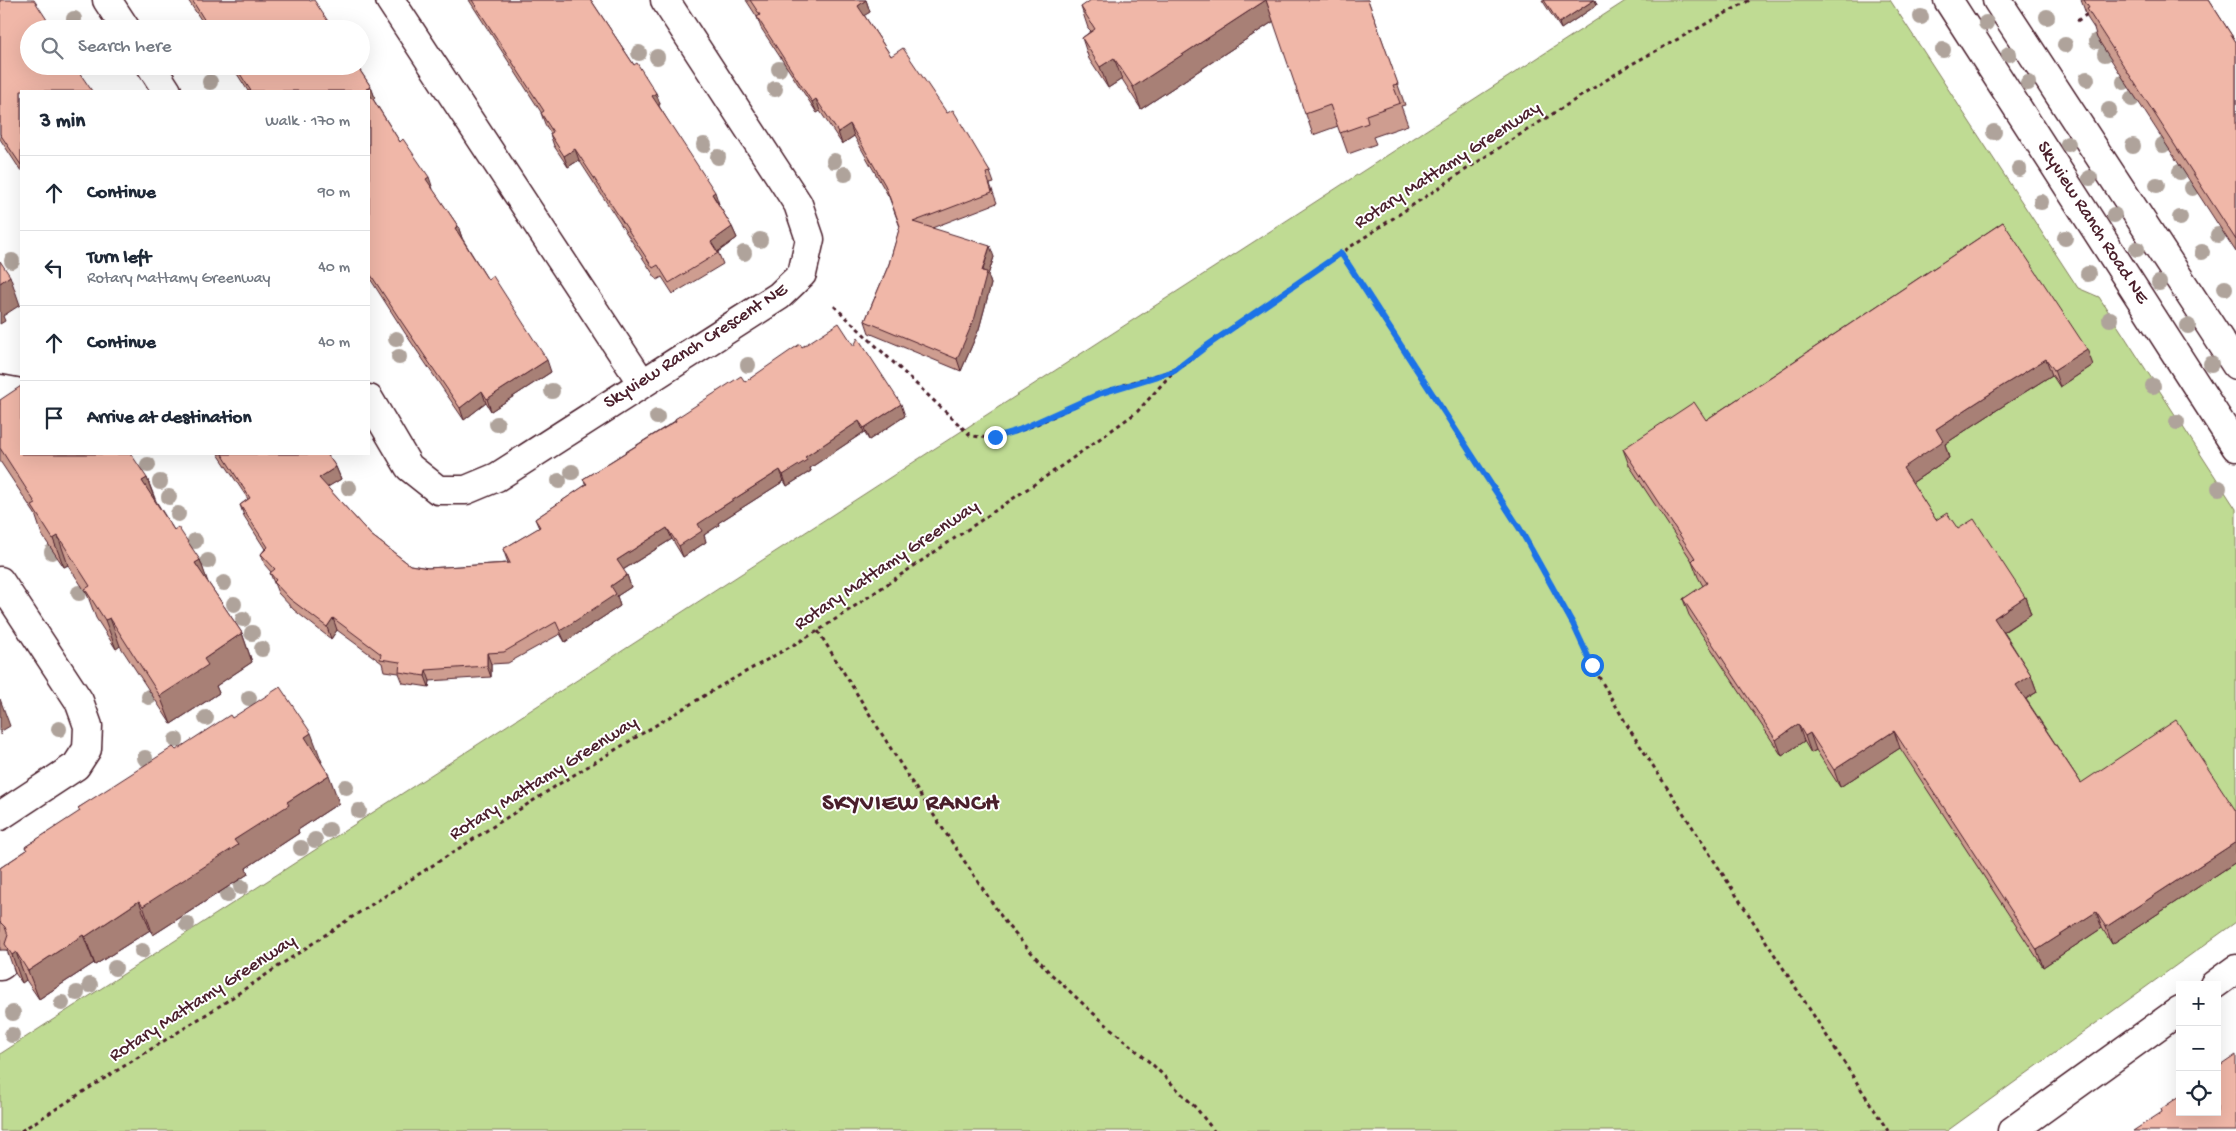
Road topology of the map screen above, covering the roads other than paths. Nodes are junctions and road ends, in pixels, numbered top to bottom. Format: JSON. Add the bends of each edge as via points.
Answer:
{"nodes":[{"id":1,"x":107,"y":0,"type":"edge"},
{"id":2,"x":390,"y":0,"type":"edge"},
{"id":3,"x":665,"y":0,"type":"edge"},
{"id":4,"x":1948,"y":0,"type":"edge"},
{"id":5,"x":1997,"y":0,"type":"edge"},
{"id":6,"x":120,"y":20,"type":"edge"},
{"id":7,"x":157,"y":75,"type":"edge"},
{"id":8,"x":166,"y":90,"type":"edge"},
{"id":9,"x":2236,"y":364,"type":"edge"},
{"id":10,"x":642,"y":383,"type":"junction"},
{"id":11,"x":0,"y":389,"type":"edge"},
{"id":12,"x":20,"y":395,"type":"edge"},
{"id":13,"x":370,"y":401,"type":"edge"},
{"id":14,"x":2236,"y":447,"type":"edge"},
{"id":15,"x":0,"y":581,"type":"edge"},
{"id":16,"x":0,"y":816,"type":"edge"},
{"id":17,"x":2236,"y":969,"type":"edge"},
{"id":18,"x":2220,"y":981,"type":"edge"},
{"id":19,"x":2176,"y":1013,"type":"edge"},
{"id":20,"x":2012,"y":1131,"type":"edge"}],
"edges":[{"from":1,"to":6,"type":"street"},
{"from":2,"to":10,"type":"street"},
{"from":3,"to":10,"type":"street","name":"Skyview Ranch Crescent NE","via":[[798,204],[810,239],[802,274],[779,296]]},
{"from":4,"to":14,"type":"street","name":"Skyview Ranch Road NE"},
{"from":5,"to":9,"type":"street"},
{"from":7,"to":8,"type":"street"},
{"from":10,"to":13,"type":"street","name":"Skyview Ranch Crescent NE","via":[[498,477],[466,490],[438,490],[409,467]]},
{"from":11,"to":12,"type":"street"},
{"from":15,"to":16,"type":"street","via":[[79,701],[88,726],[87,749],[76,766]]},
{"from":17,"to":18,"type":"street"},
{"from":19,"to":20,"type":"street"}]}
